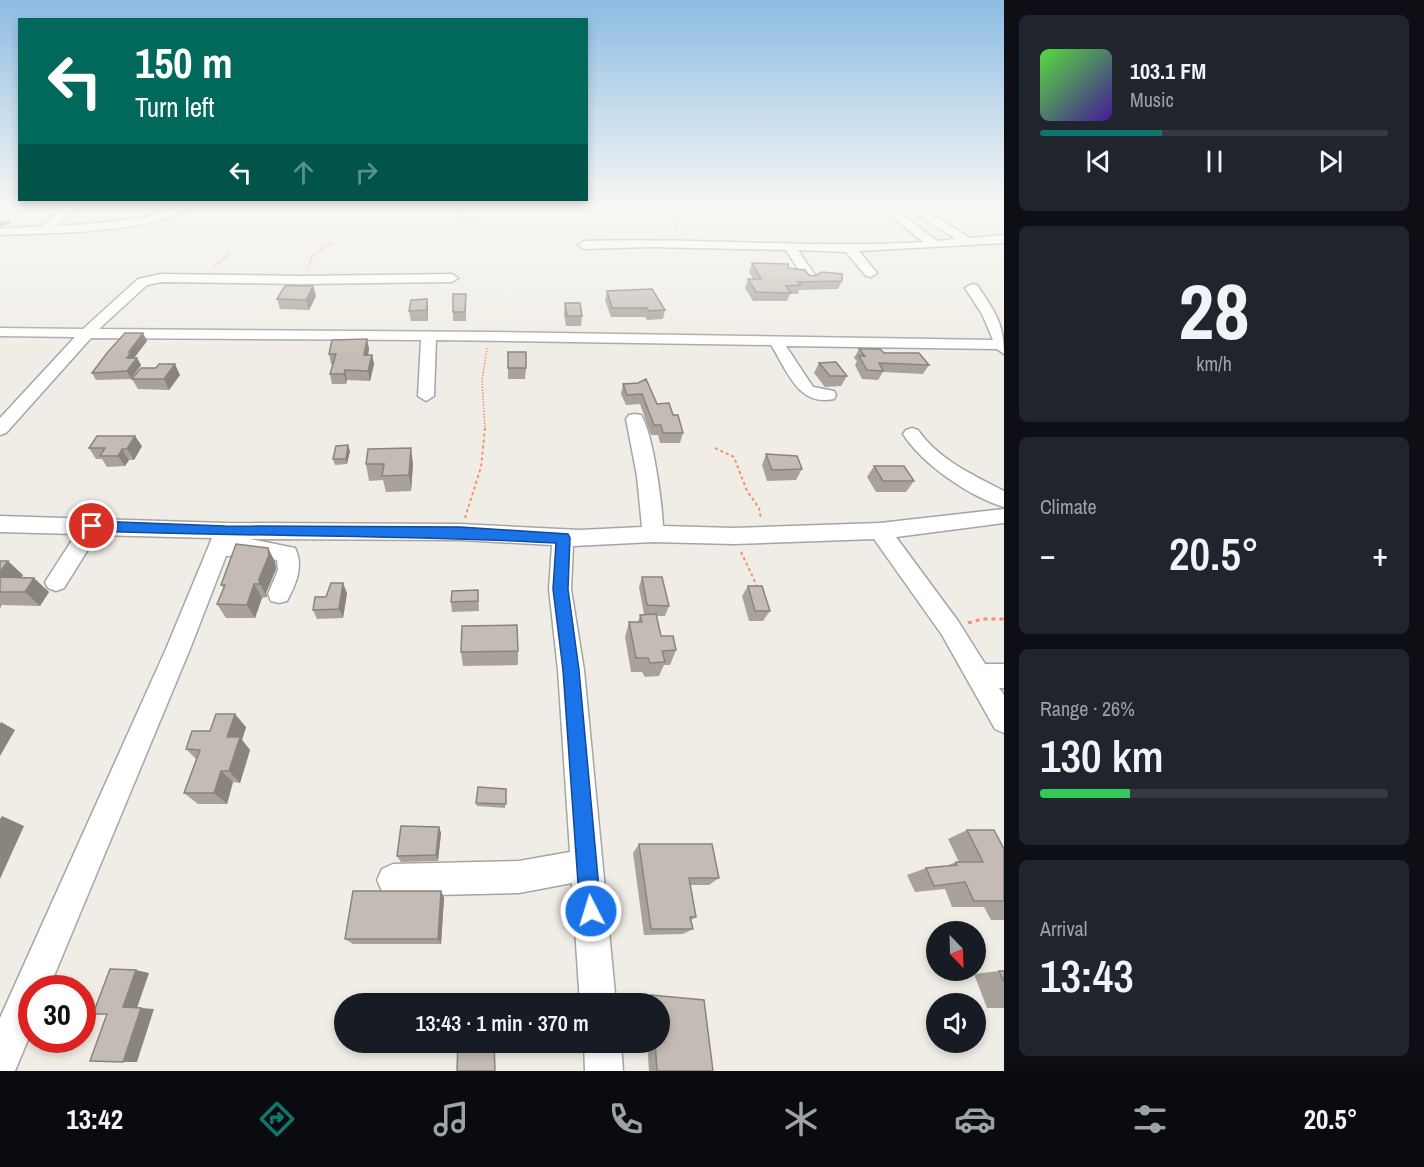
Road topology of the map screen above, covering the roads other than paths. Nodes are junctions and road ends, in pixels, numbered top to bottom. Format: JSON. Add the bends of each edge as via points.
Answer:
{"nodes":[{"id":1,"x":795,"y":256,"type":"edge"},
{"id":2,"x":856,"y":256,"type":"edge"},
{"id":3,"x":871,"y":273,"type":"dead end"},
{"id":4,"x":452,"y":278,"type":"dead end"},
{"id":5,"x":811,"y":278,"type":"edge"},
{"id":6,"x":972,"y":288,"type":"dead end"},
{"id":7,"x":0,"y":332,"type":"edge"},
{"id":8,"x":87,"y":334,"type":"junction"},
{"id":9,"x":428,"y":336,"type":"junction"},
{"id":10,"x":776,"y":341,"type":"junction"},
{"id":11,"x":1003,"y":346,"type":"edge"},
{"id":12,"x":828,"y":395,"type":"dead end"},
{"id":13,"x":426,"y":396,"type":"dead end"},
{"id":14,"x":635,"y":419,"type":"dead end"},
{"id":15,"x":0,"y":429,"type":"edge"},
{"id":16,"x":912,"y":434,"type":"dead end"},
{"id":17,"x":1004,"y":500,"type":"edge"},
{"id":18,"x":1004,"y":516,"type":"edge"},
{"id":19,"x":0,"y":524,"type":"edge"},
{"id":20,"x":92,"y":526,"type":"junction"},
{"id":21,"x":880,"y":531,"type":"junction"},
{"id":22,"x":653,"y":534,"type":"junction"},
{"id":23,"x":563,"y":538,"type":"junction"},
{"id":24,"x":221,"y":539,"type":"junction"},
{"id":25,"x":56,"y":582,"type":"dead end"},
{"id":26,"x":279,"y":594,"type":"dead end"},
{"id":27,"x":992,"y":676,"type":"edge"},
{"id":28,"x":1004,"y":720,"type":"edge"},
{"id":29,"x":586,"y":865,"type":"junction"},
{"id":30,"x":393,"y":880,"type":"dead end"},
{"id":31,"x":597,"y":993,"type":"edge"},
{"id":32,"x":603,"y":1053,"type":"edge"},
{"id":33,"x":0,"y":1061,"type":"edge"},
{"id":34,"x":604,"y":1071,"type":"edge"}],
"edges":[{"from":1,"to":5,"type":"street"},
{"from":2,"to":3,"type":"street"},
{"from":4,"to":8,"type":"street","via":[[161,278],[143,282]]},
{"from":6,"to":11,"type":"street"},
{"from":7,"to":8,"type":"street"},
{"from":8,"to":9,"type":"street"},
{"from":8,"to":15,"type":"street"},
{"from":9,"to":10,"type":"street"},
{"from":9,"to":13,"type":"street"},
{"from":10,"to":11,"type":"street"},
{"from":10,"to":12,"type":"street","via":[[807,390]]},
{"from":14,"to":22,"type":"street","via":[[648,476]]},
{"from":16,"to":17,"type":"street","via":[[928,454]]},
{"from":18,"to":21,"type":"street"},
{"from":19,"to":20,"type":"street"},
{"from":20,"to":24,"type":"street"},
{"from":20,"to":25,"type":"street"},
{"from":21,"to":22,"type":"street","via":[[734,536]]},
{"from":21,"to":27,"type":"street","via":[[951,628]]},
{"from":22,"to":23,"type":"street"},
{"from":23,"to":24,"type":"street","via":[[460,532]]},
{"from":23,"to":29,"type":"street","via":[[560,589],[571,670]]},
{"from":24,"to":26,"type":"street","via":[[286,553],[289,570]]},
{"from":24,"to":33,"type":"street","via":[[178,649]]},
{"from":27,"to":28,"type":"street"},
{"from":29,"to":30,"type":"street","via":[[519,877]]},
{"from":29,"to":31,"type":"street"},
{"from":32,"to":34,"type":"street"}]}
